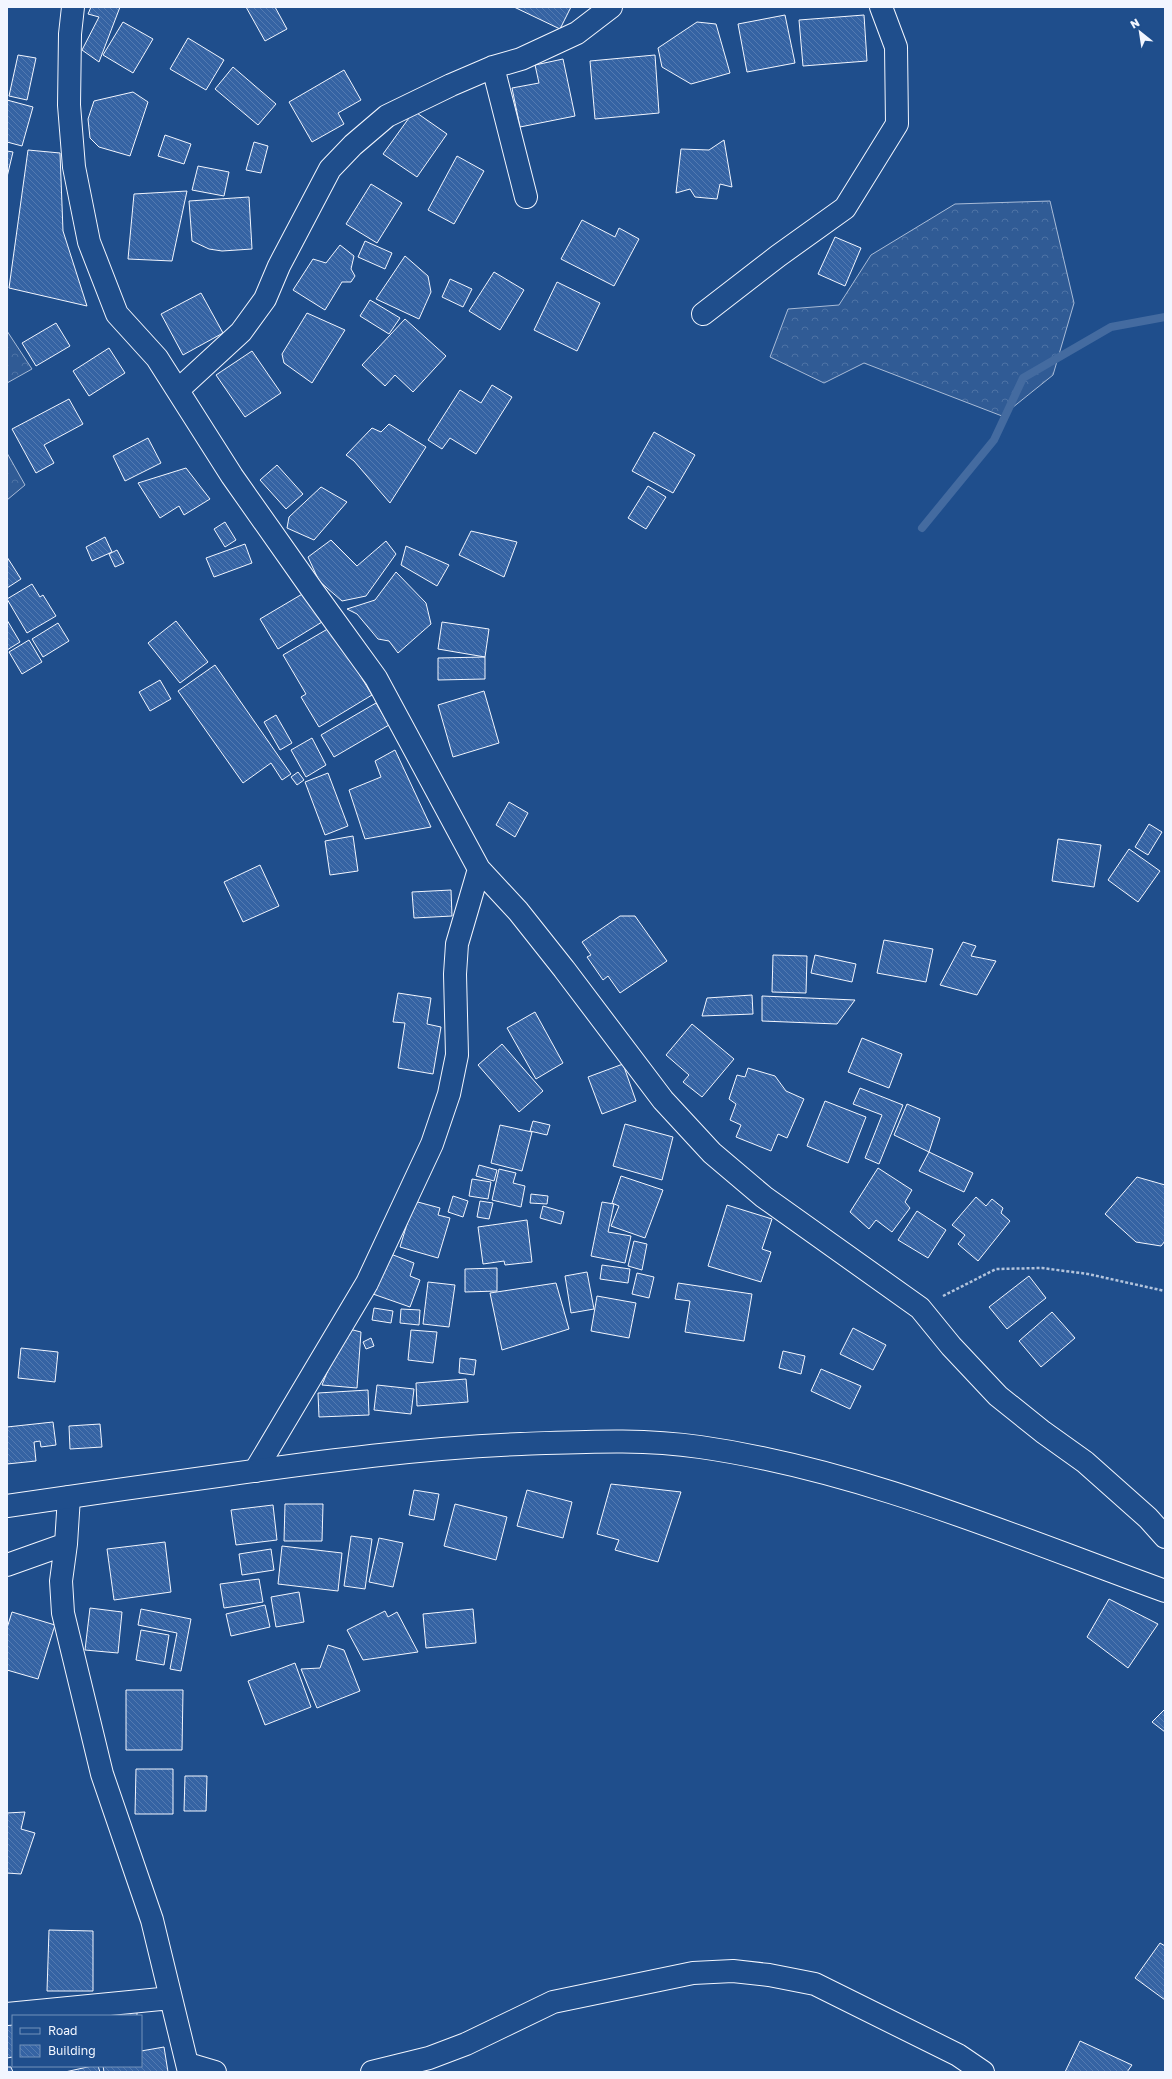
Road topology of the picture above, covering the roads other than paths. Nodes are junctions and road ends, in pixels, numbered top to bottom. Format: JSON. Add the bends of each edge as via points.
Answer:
{"nodes":[{"id":1,"x":73,"y":7,"type":"edge"},
{"id":2,"x":611,"y":7,"type":"edge"},
{"id":3,"x":881,"y":7,"type":"edge"},
{"id":4,"x":493,"y":67,"type":"junction"},
{"id":5,"x":526,"y":197,"type":"dead end"},
{"id":6,"x":703,"y":314,"type":"dead end"},
{"id":7,"x":178,"y":390,"type":"junction"},
{"id":8,"x":479,"y":869,"type":"junction"},
{"id":9,"x":255,"y":1471,"type":"junction"},
{"id":10,"x":69,"y":1497,"type":"junction"},
{"id":11,"x":7,"y":1506,"type":"edge"},
{"id":12,"x":1165,"y":1537,"type":"edge"},
{"id":13,"x":66,"y":1544,"type":"junction"},
{"id":14,"x":7,"y":1565,"type":"edge"},
{"id":15,"x":1165,"y":1592,"type":"edge"},
{"id":16,"x":171,"y":1998,"type":"junction"},
{"id":17,"x":7,"y":2014,"type":"edge"},
{"id":18,"x":188,"y":2068,"type":"edge"},
{"id":19,"x":215,"y":2072,"type":"edge"},
{"id":20,"x":372,"y":2072,"type":"edge"},
{"id":21,"x":983,"y":2072,"type":"edge"}],
"edges":[{"from":1,"to":7,"type":"main road","via":[[69,105],[74,167],[89,242],[117,314],[157,358]]},
{"from":2,"to":4,"type":"main road","via":[[577,33],[521,59]]},
{"from":3,"to":6,"type":"main road","via":[[896,47],[897,124],[845,208]]},
{"from":4,"to":5,"type":"main road"},
{"from":4,"to":7,"type":"main road","via":[[387,116],[353,145],[330,169],[279,266],[265,299],[241,332]]},
{"from":7,"to":8,"type":"main road","via":[[232,476],[376,678]]},
{"from":8,"to":9,"type":"main road","via":[[457,944],[457,1055],[449,1094],[432,1144],[367,1283]]},
{"from":8,"to":12,"type":"main road","via":[[518,911],[663,1100],[712,1153],[764,1197],[920,1308],[951,1346],[998,1396],[1085,1462],[1148,1518]]},
{"from":9,"to":10,"type":"main road"},
{"from":9,"to":15,"type":"main road","via":[[319,1461],[459,1447],[626,1440],[697,1446],[776,1460],[849,1479],[942,1510]]},
{"from":10,"to":11,"type":"main road"},
{"from":10,"to":13,"type":"main road"},
{"from":13,"to":14,"type":"main road"},
{"from":13,"to":16,"type":"main road","via":[[61,1581],[63,1613],[85,1710],[102,1774],[152,1920]]},
{"from":16,"to":17,"type":"main road"},
{"from":16,"to":18,"type":"main road"},
{"from":18,"to":19,"type":"main road"},
{"from":20,"to":21,"type":"main road","via":[[428,2058],[466,2044],[553,2002],[693,1973],[733,1971],[815,1984],[958,2055]]}]}
